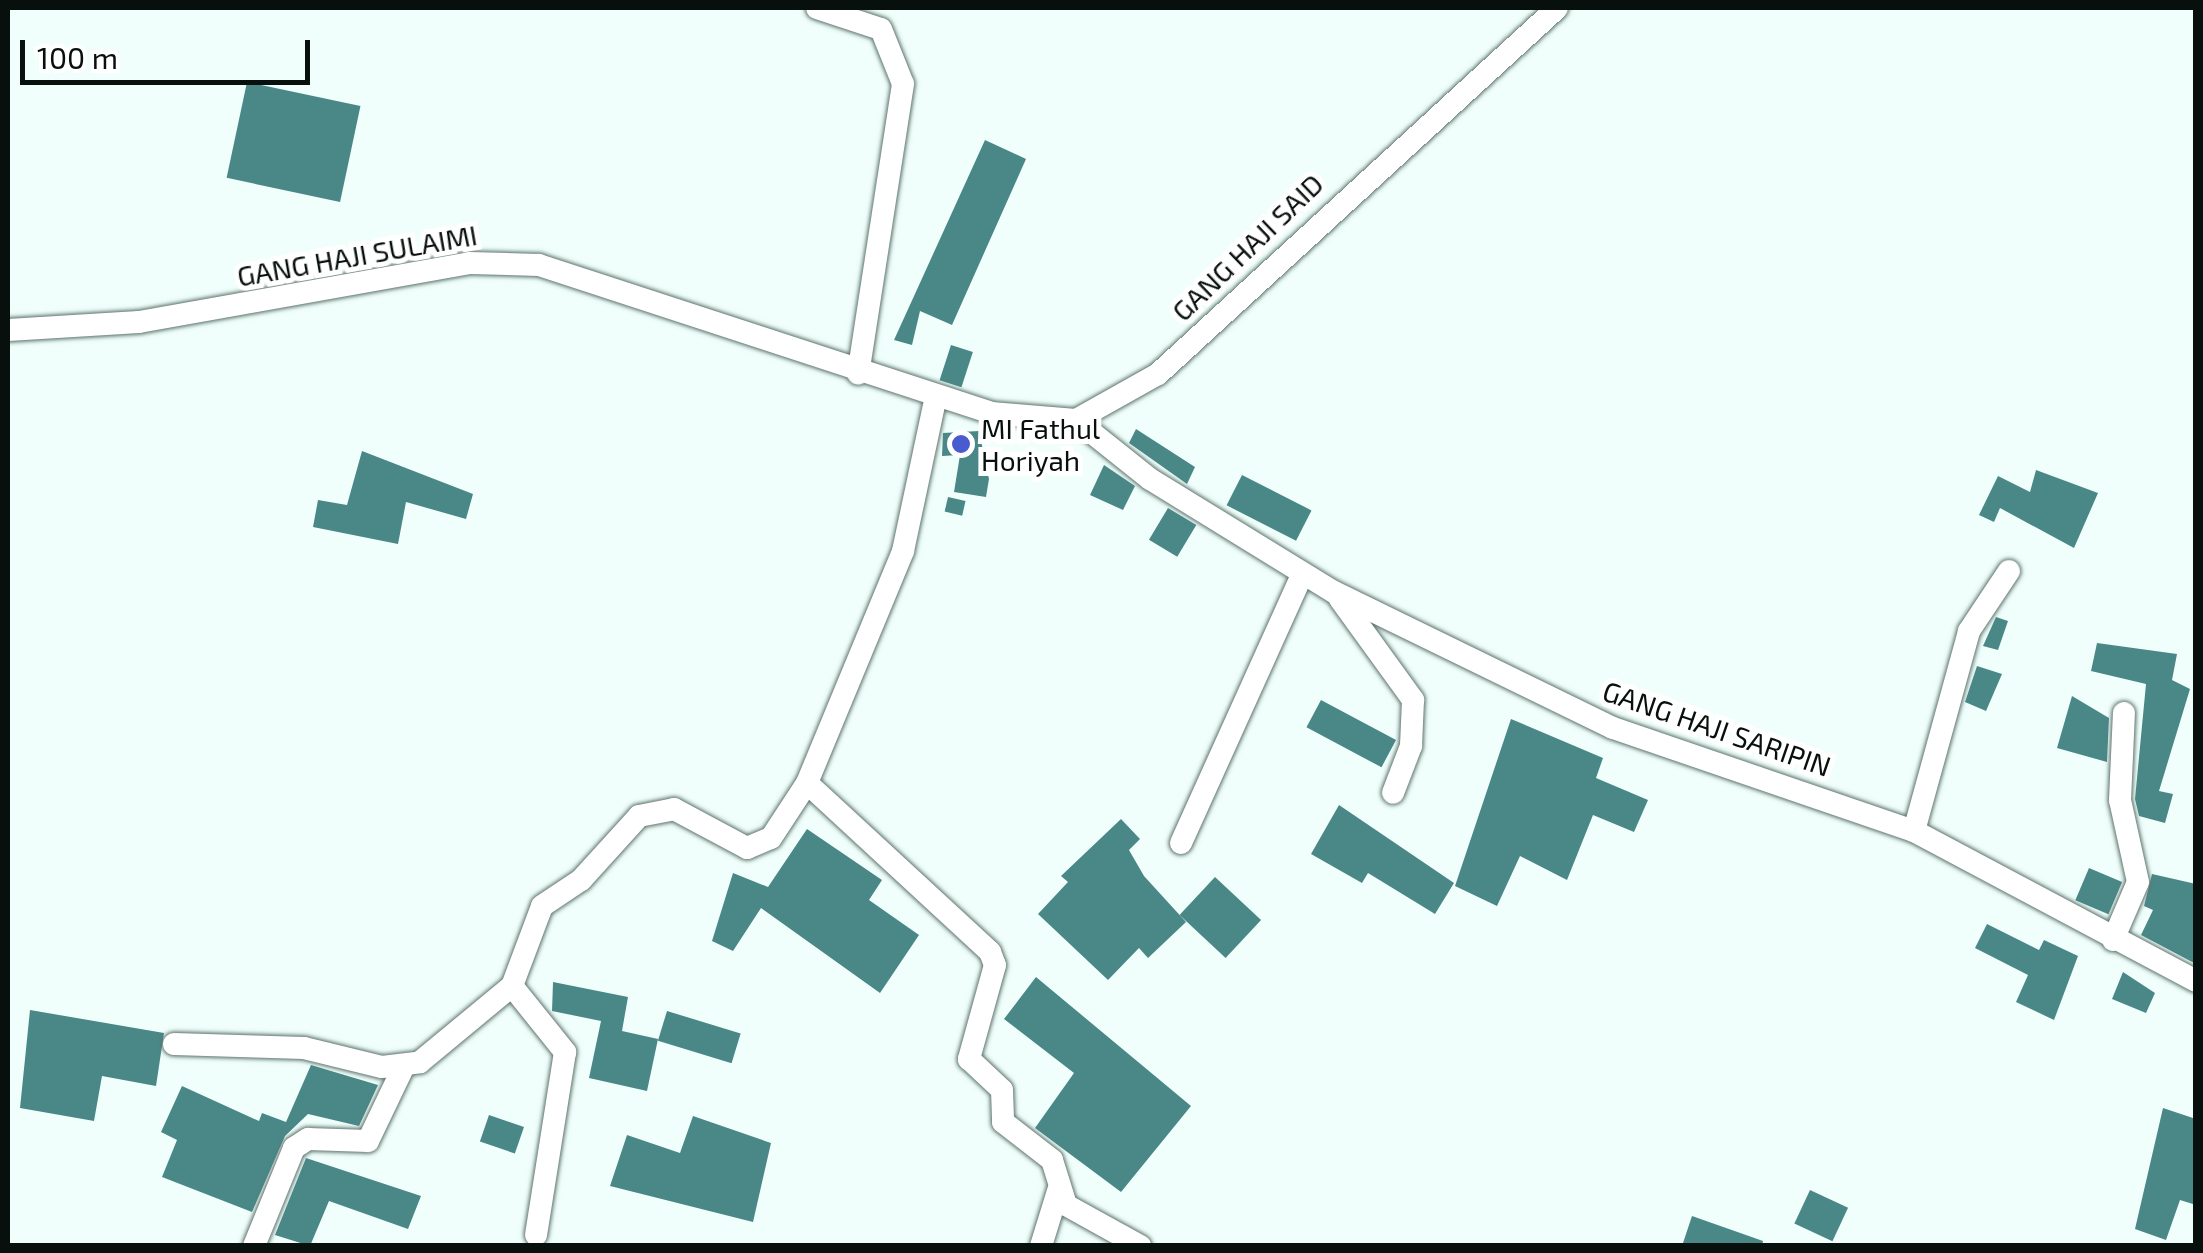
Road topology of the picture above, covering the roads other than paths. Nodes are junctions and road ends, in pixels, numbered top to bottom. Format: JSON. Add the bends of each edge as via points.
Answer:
{"nodes":[{"id":1,"x":817,"y":8,"type":"edge"},
{"id":2,"x":1556,"y":8,"type":"edge"},
{"id":3,"x":859,"y":13,"type":"edge"},
{"id":4,"x":8,"y":330,"type":"edge"},
{"id":5,"x":858,"y":374,"type":"junction"},
{"id":6,"x":936,"y":396,"type":"junction"},
{"id":7,"x":1076,"y":420,"type":"junction"},
{"id":8,"x":2009,"y":571,"type":"dead end"},
{"id":9,"x":1302,"y":575,"type":"junction"},
{"id":10,"x":1334,"y":592,"type":"junction"},
{"id":11,"x":2124,"y":712,"type":"dead end"},
{"id":12,"x":807,"y":784,"type":"junction"},
{"id":13,"x":1393,"y":793,"type":"dead end"},
{"id":14,"x":1914,"y":831,"type":"junction"},
{"id":15,"x":1182,"y":843,"type":"dead end"},
{"id":16,"x":2114,"y":940,"type":"junction"},
{"id":17,"x":2196,"y":981,"type":"edge"},
{"id":18,"x":512,"y":986,"type":"junction"},
{"id":19,"x":174,"y":1044,"type":"dead end"},
{"id":20,"x":403,"y":1068,"type":"junction"},
{"id":21,"x":1058,"y":1192,"type":"junction"},
{"id":22,"x":536,"y":1236,"type":"dead end"},
{"id":23,"x":254,"y":1246,"type":"edge"},
{"id":24,"x":1042,"y":1246,"type":"edge"},
{"id":25,"x":1140,"y":1246,"type":"edge"}],
"edges":[{"from":1,"to":3,"type":"street"},
{"from":2,"to":7,"type":"street","name":"GANG HAJI SAID","via":[[1158,374]]},
{"from":3,"to":5,"type":"street","via":[[895,46],[904,84]]},
{"from":4,"to":5,"type":"street","name":"GANG HAJI SULAIMI","via":[[139,322],[497,262],[565,272]]},
{"from":5,"to":6,"type":"street","name":"GANG HAJI SULAIMI"},
{"from":6,"to":7,"type":"street","via":[[991,413]]},
{"from":6,"to":12,"type":"street","via":[[908,538]]},
{"from":7,"to":9,"type":"street","name":"GANG HAJI SARIPIN","via":[[1150,479]]},
{"from":8,"to":14,"type":"street","via":[[1969,631]]},
{"from":9,"to":10,"type":"street","name":"GANG HAJI SARIPIN"},
{"from":9,"to":15,"type":"street"},
{"from":10,"to":13,"type":"street","via":[[1408,681],[1416,720]]},
{"from":10,"to":14,"type":"street","name":"GANG HAJI SARIPIN","via":[[1613,728]]},
{"from":11,"to":16,"type":"street","via":[[2120,800],[2138,882]]},
{"from":12,"to":18,"type":"street","via":[[757,847],[674,809],[640,816],[581,880],[542,906]]},
{"from":12,"to":21,"type":"street","via":[[994,958],[966,1050],[1002,1090],[1003,1122],[1052,1160]]},
{"from":14,"to":16,"type":"street","name":"GANG HAJI SARIPIN"},
{"from":16,"to":17,"type":"street","name":"GANG HAJI SARIPIN"},
{"from":18,"to":20,"type":"street","via":[[434,1054]]},
{"from":18,"to":22,"type":"street","via":[[565,1052]]},
{"from":19,"to":20,"type":"street","via":[[304,1048]]},
{"from":20,"to":23,"type":"street","via":[[368,1140],[308,1139],[294,1148]]},
{"from":21,"to":24,"type":"street"},
{"from":21,"to":25,"type":"street"}]}
